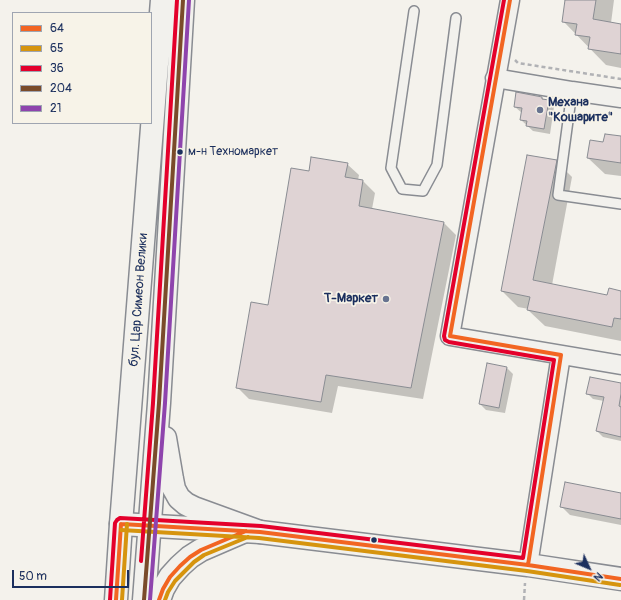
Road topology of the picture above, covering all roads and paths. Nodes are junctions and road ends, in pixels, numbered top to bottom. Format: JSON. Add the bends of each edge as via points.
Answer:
{"nodes":[{"id":1,"x":162,"y":0,"type":"edge"},
{"id":2,"x":183,"y":0,"type":"edge"},
{"id":3,"x":510,"y":0,"type":"edge"},
{"id":4,"x":414,"y":11,"type":"dead end"},
{"id":5,"x":456,"y":18,"type":"dead end"},
{"id":6,"x":511,"y":56,"type":"dead end"},
{"id":7,"x":496,"y":78,"type":"junction"},
{"id":8,"x":621,"y":80,"type":"edge"},
{"id":9,"x":572,"y":91,"type":"junction"},
{"id":10,"x":621,"y":98,"type":"edge"},
{"id":11,"x":621,"y":204,"type":"edge"},
{"id":12,"x":561,"y":355,"type":"junction"},
{"id":13,"x":621,"y":365,"type":"edge"},
{"id":14,"x":159,"y":403,"type":"junction"},
{"id":15,"x":121,"y":524,"type":"junction"},
{"id":16,"x":149,"y":526,"type":"junction"},
{"id":17,"x":252,"y":532,"type":"junction"},
{"id":18,"x":528,"y":565,"type":"junction"},
{"id":19,"x":621,"y":579,"type":"edge"},
{"id":20,"x":116,"y":600,"type":"edge"},
{"id":21,"x":144,"y":600,"type":"edge"},
{"id":22,"x":159,"y":600,"type":"edge"}],
"edges":[{"from":1,"to":15,"type":"main road","name":"бул. Цар Симеон Велики"},
{"from":2,"to":14,"type":"main road","name":"бул. Цар Симеон Велики"},
{"from":3,"to":7,"type":"street"},
{"from":4,"to":5,"type":"lane","via":[[391,168],[402,189],[423,191],[437,165]]},
{"from":6,"to":8,"type":"path","via":[[518,63]]},
{"from":7,"to":9,"type":"street"},
{"from":7,"to":12,"type":"street","via":[[450,336]]},
{"from":9,"to":10,"type":"street"},
{"from":9,"to":11,"type":"lane","via":[[558,195]]},
{"from":12,"to":13,"type":"street"},
{"from":12,"to":18,"type":"street"},
{"from":14,"to":16,"type":"main road","name":"бул. Цар Симеон Велики"},
{"from":14,"to":17,"type":"main road","via":[[174,489],[179,498],[194,508]]},
{"from":15,"to":16,"type":"main road"},
{"from":15,"to":20,"type":"main road","name":"бул. Цар Симеон Велики"},
{"from":16,"to":17,"type":"main road"},
{"from":16,"to":21,"type":"main road","name":"бул. Цар Симеон Велики"},
{"from":17,"to":18,"type":"main road"},
{"from":17,"to":22,"type":"main road","via":[[202,550],[190,557],[170,577]]},
{"from":18,"to":19,"type":"main road"}]}
